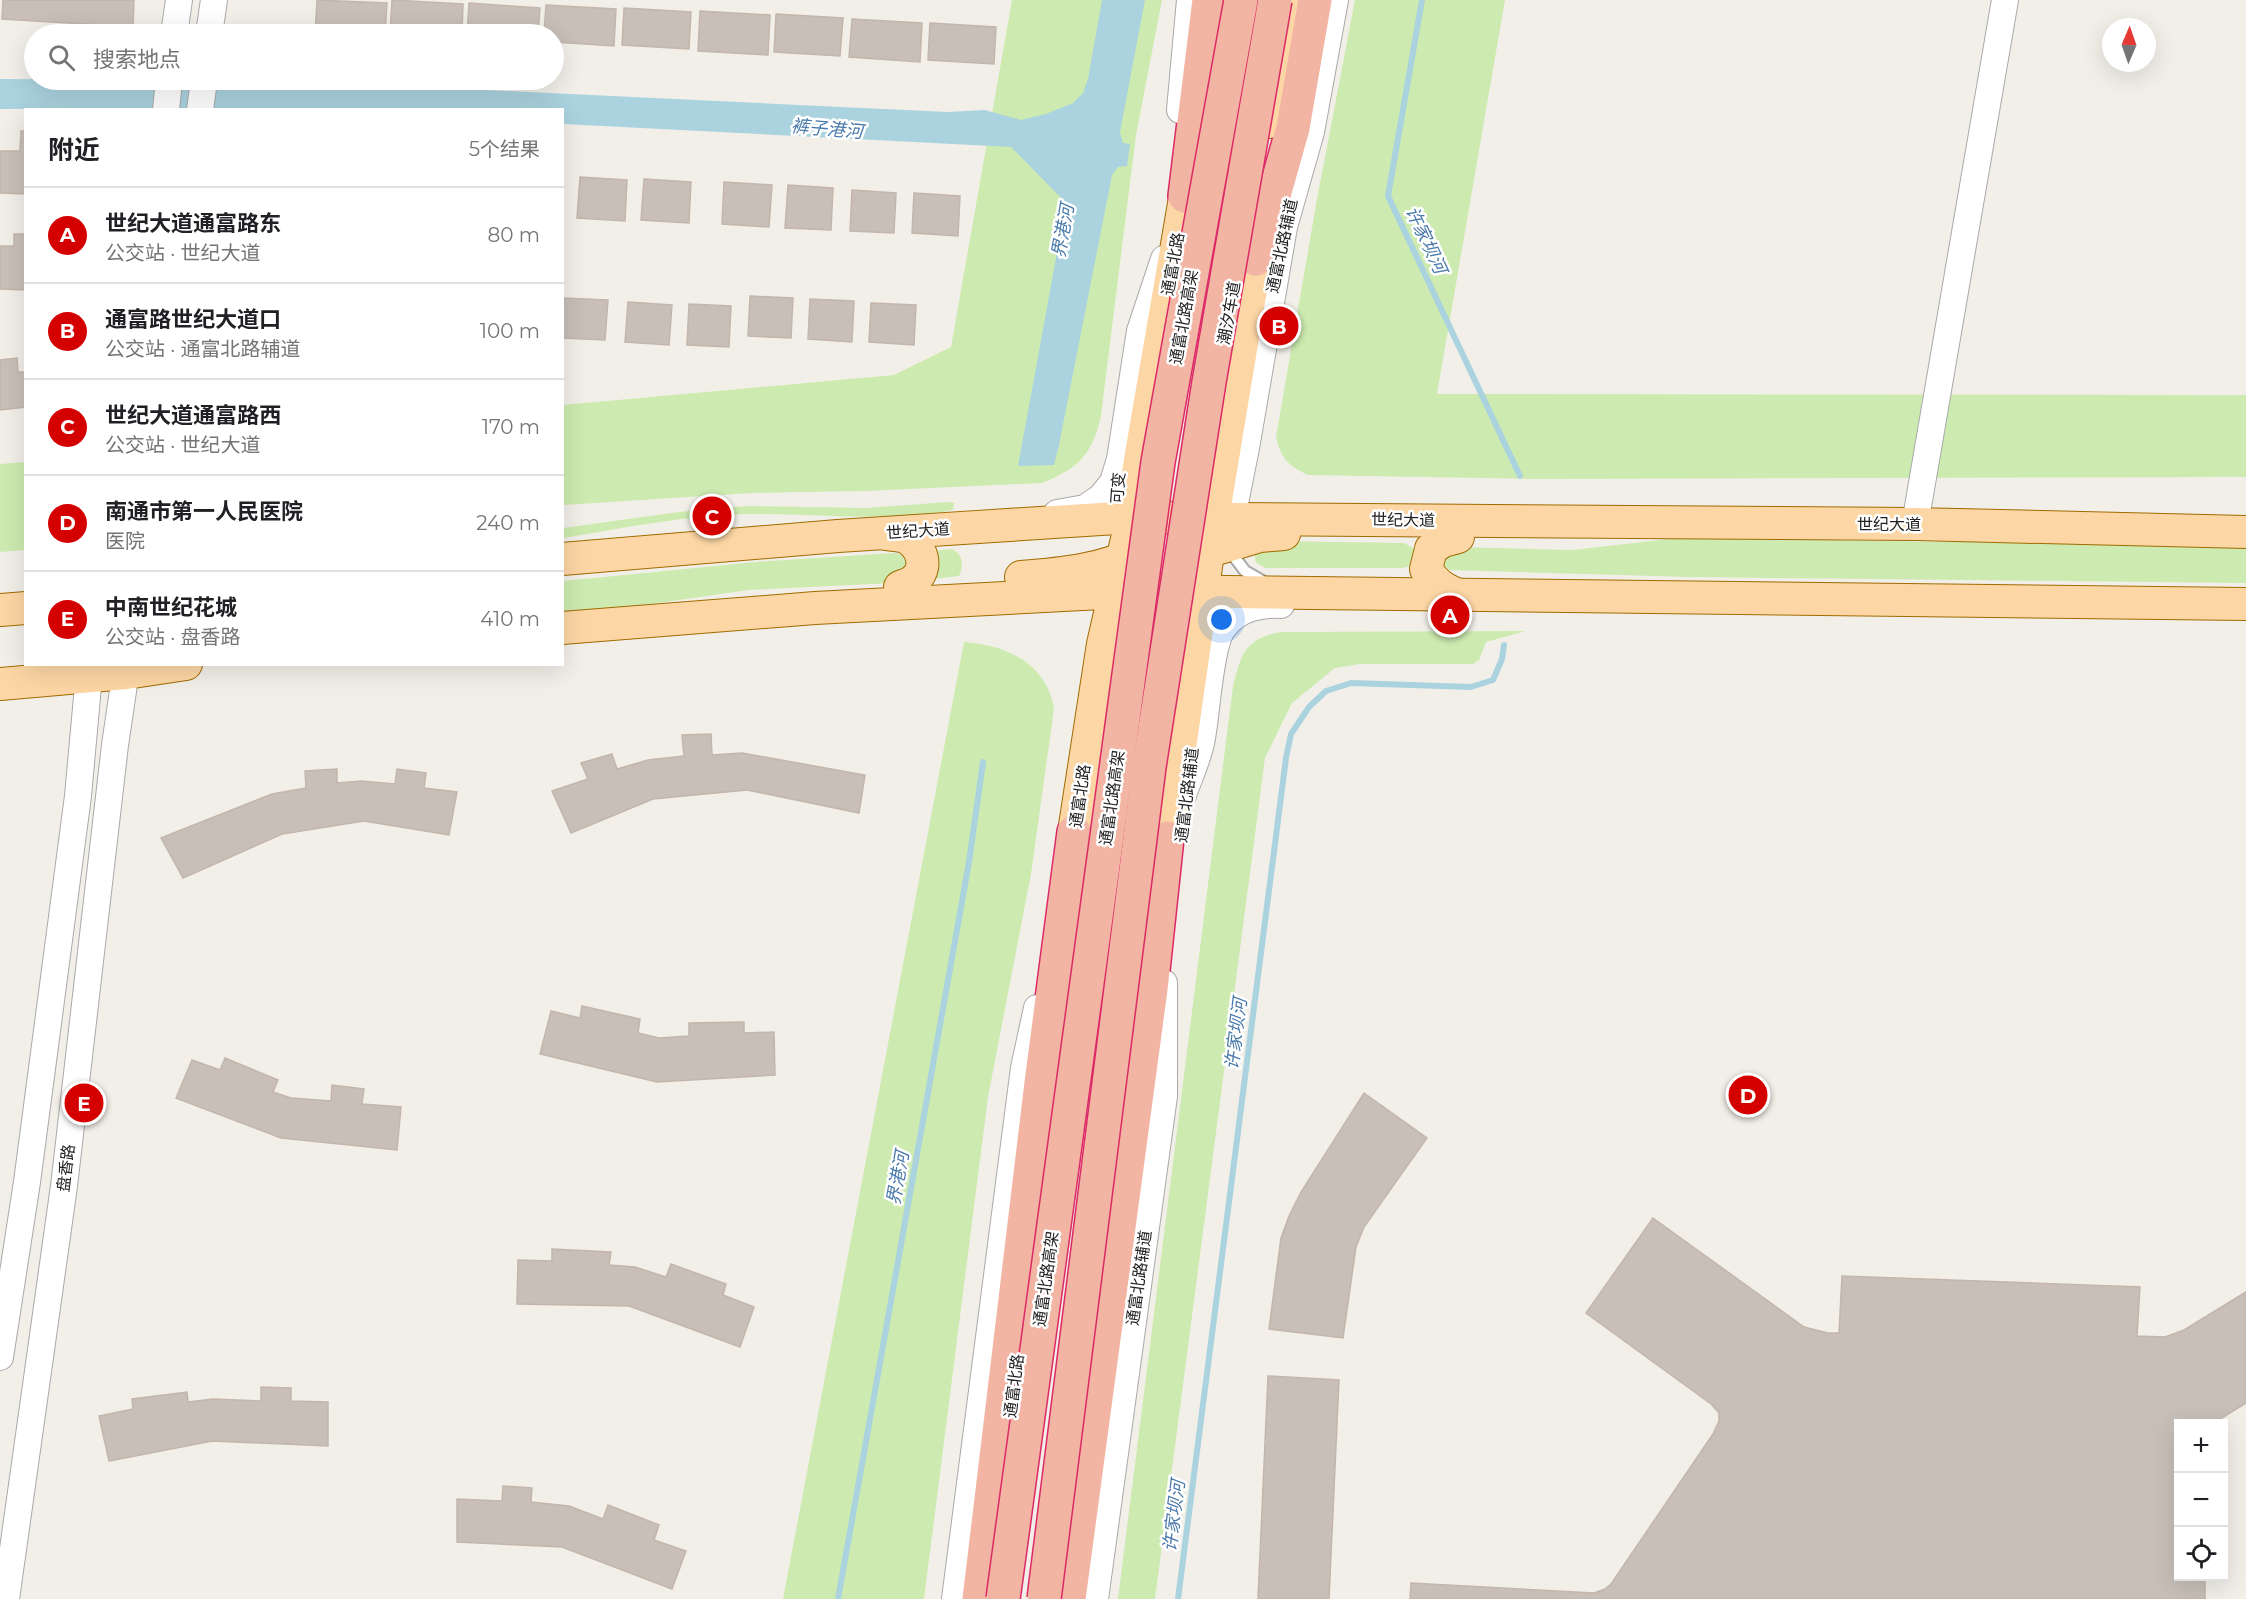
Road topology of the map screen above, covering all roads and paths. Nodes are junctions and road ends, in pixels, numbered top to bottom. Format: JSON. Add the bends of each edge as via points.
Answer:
{"nodes":[{"id":1,"x":178,"y":0,"type":"edge"},
{"id":2,"x":214,"y":0,"type":"edge"},
{"id":3,"x":1241,"y":0,"type":"edge"},
{"id":4,"x":1275,"y":0,"type":"edge"},
{"id":5,"x":1284,"y":0,"type":"edge"},
{"id":6,"x":1293,"y":0,"type":"edge"},
{"id":7,"x":1315,"y":0,"type":"edge"},
{"id":8,"x":1335,"y":0,"type":"edge"},
{"id":9,"x":2005,"y":0,"type":"edge"},
{"id":10,"x":1207,"y":4,"type":"edge"},
{"id":11,"x":175,"y":24,"type":"edge"},
{"id":12,"x":210,"y":24,"type":"edge"},
{"id":13,"x":168,"y":90,"type":"edge"},
{"id":14,"x":203,"y":90,"type":"edge"},
{"id":15,"x":166,"y":108,"type":"edge"},
{"id":16,"x":200,"y":108,"type":"edge"},
{"id":17,"x":1185,"y":196,"type":"junction"},
{"id":18,"x":1256,"y":259,"type":"junction"},
{"id":19,"x":1160,"y":271,"type":"junction"},
{"id":20,"x":1249,"y":371,"type":"junction"},
{"id":21,"x":1120,"y":459,"type":"junction"},
{"id":22,"x":1218,"y":464,"type":"junction"},
{"id":23,"x":1120,"y":508,"type":"junction"},
{"id":24,"x":1181,"y":518,"type":"junction"},
{"id":25,"x":1774,"y":524,"type":"junction"},
{"id":26,"x":1915,"y":524,"type":"junction"},
{"id":27,"x":2246,"y":532,"type":"edge"},
{"id":28,"x":882,"y":533,"type":"junction"},
{"id":29,"x":1220,"y":534,"type":"junction"},
{"id":30,"x":838,"y":536,"type":"junction"},
{"id":31,"x":1458,"y":537,"type":"junction"},
{"id":32,"x":564,"y":560,"type":"edge"},
{"id":33,"x":1118,"y":579,"type":"junction"},
{"id":34,"x":900,"y":587,"type":"junction"},
{"id":35,"x":1288,"y":592,"type":"junction"},
{"id":36,"x":1447,"y":595,"type":"junction"},
{"id":37,"x":1212,"y":599,"type":"junction"},
{"id":38,"x":2246,"y":604,"type":"edge"},
{"id":39,"x":24,"y":608,"type":"edge"},
{"id":40,"x":0,"y":610,"type":"edge"},
{"id":41,"x":616,"y":624,"type":"junction"},
{"id":42,"x":564,"y":628,"type":"edge"},
{"id":43,"x":1098,"y":645,"type":"junction"},
{"id":44,"x":1215,"y":649,"type":"junction"},
{"id":45,"x":162,"y":666,"type":"edge"},
{"id":46,"x":127,"y":669,"type":"edge"},
{"id":47,"x":89,"y":670,"type":"edge"},
{"id":48,"x":0,"y":684,"type":"edge"},
{"id":49,"x":1088,"y":706,"type":"junction"},
{"id":50,"x":1189,"y":777,"type":"junction"},
{"id":51,"x":1074,"y":832,"type":"junction"},
{"id":52,"x":1167,"y":838,"type":"junction"},
{"id":53,"x":1158,"y":983,"type":"junction"},
{"id":54,"x":0,"y":1357,"type":"edge"},
{"id":55,"x":6,"y":1599,"type":"edge"},
{"id":56,"x":956,"y":1599,"type":"edge"},
{"id":57,"x":979,"y":1599,"type":"edge"},
{"id":58,"x":987,"y":1599,"type":"edge"},
{"id":59,"x":1003,"y":1599,"type":"edge"},
{"id":60,"x":1044,"y":1599,"type":"edge"},
{"id":61,"x":1067,"y":1599,"type":"edge"},
{"id":62,"x":1095,"y":1599,"type":"edge"}],
"edges":[{"from":1,"to":11,"type":"street"},
{"from":2,"to":12,"type":"street"},
{"from":3,"to":59,"type":"highway","name":"通富北路高架","bridge":true,"via":[[1158,462]]},
{"from":4,"to":60,"type":"highway","name":"通富北路高架","bridge":true,"via":[[1207,394],[1149,767]]},
{"from":5,"to":22,"type":"lane","name":"潮汐车道","via":[[1219,371]]},
{"from":6,"to":18,"type":"main road","via":[[1258,186]]},
{"from":7,"to":18,"type":"highway","via":[[1293,128]]},
{"from":8,"to":20,"type":"street","name":"通富北路辅道","via":[[1311,132]]},
{"from":9,"to":26,"type":"street"},
{"from":10,"to":17,"type":"highway"},
{"from":10,"to":19,"type":"street"},
{"from":13,"to":15,"type":"street"},
{"from":14,"to":16,"type":"street"},
{"from":17,"to":19,"type":"street"},
{"from":17,"to":23,"type":"main road","name":"通富北路"},
{"from":18,"to":20,"type":"main road"},
{"from":19,"to":21,"type":"street","via":[[1140,331]]},
{"from":19,"to":23,"type":"street"},
{"from":20,"to":22,"type":"main road"},
{"from":20,"to":22,"type":"main road"},
{"from":21,"to":23,"type":"lane","name":"可变"},
{"from":21,"to":30,"type":"street","via":[[1113,482],[1085,508],[938,521]]},
{"from":22,"to":24,"type":"main road"},
{"from":22,"to":29,"type":"main road"},
{"from":23,"to":24,"type":"main road","name":"世纪大道"},
{"from":23,"to":28,"type":"main road","name":"世纪大道"},
{"from":23,"to":33,"type":"main road","name":"通富北路"},
{"from":24,"to":29,"type":"main road","name":"世纪大道"},
{"from":24,"to":33,"type":"main road","via":[[1136,552]]},
{"from":25,"to":26,"type":"main road","name":"世纪大道"},
{"from":25,"to":29,"type":"main road","name":"世纪大道"},
{"from":25,"to":31,"type":"main road","via":[[1600,541]]},
{"from":26,"to":27,"type":"main road","name":"世纪大道"},
{"from":28,"to":30,"type":"main road","name":"世纪大道"},
{"from":28,"to":34,"type":"main road","via":[[904,537],[916,544],[922,556],[918,576]]},
{"from":29,"to":31,"type":"main road"},
{"from":29,"to":33,"type":"main road","via":[[1150,580]]},
{"from":29,"to":35,"type":"lane","via":[[1245,571]]},
{"from":29,"to":37,"type":"main road"},
{"from":30,"to":32,"type":"main road","name":"世纪大道"},
{"from":31,"to":36,"type":"main road","via":[[1443,541],[1428,556],[1426,569]]},
{"from":33,"to":34,"type":"main road","via":[[1052,574]]},
{"from":33,"to":37,"type":"main road"},
{"from":33,"to":41,"type":"main road"},
{"from":33,"to":43,"type":"main road","name":"通富北路"},
{"from":34,"to":41,"type":"main road","via":[[754,597]]},
{"from":35,"to":36,"type":"main road"},
{"from":35,"to":37,"type":"main road"},
{"from":36,"to":38,"type":"main road"},
{"from":36,"to":44,"type":"street","via":[[1362,606],[1250,607],[1222,628]]},
{"from":37,"to":44,"type":"lane"},
{"from":37,"to":50,"type":"street","name":"通富北路辅道"},
{"from":37,"to":52,"type":"main road"},
{"from":39,"to":40,"type":"main road"},
{"from":41,"to":42,"type":"main road"},
{"from":43,"to":49,"type":"main road","name":"通富北路"},
{"from":43,"to":49,"type":"main road"},
{"from":44,"to":50,"type":"street","via":[[1201,744]]},
{"from":45,"to":46,"type":"main road"},
{"from":46,"to":47,"type":"main road"},
{"from":46,"to":55,"type":"street","name":"盘香路","via":[[64,1186]]},
{"from":47,"to":48,"type":"main road"},
{"from":47,"to":54,"type":"street","via":[[78,796]]},
{"from":49,"to":51,"type":"main road","name":"通富北路"},
{"from":49,"to":56,"type":"street","via":[[1045,969],[1024,1068]]},
{"from":50,"to":52,"type":"street"},
{"from":50,"to":53,"type":"street","name":"通富北路辅道"},
{"from":51,"to":57,"type":"highway"},
{"from":51,"to":58,"type":"main road","name":"通富北路","via":[[1072,919]]},
{"from":52,"to":53,"type":"highway"},
{"from":52,"to":61,"type":"main road","via":[[1142,943]]},
{"from":53,"to":61,"type":"highway"},
{"from":53,"to":62,"type":"street","name":"通富北路辅道","via":[[1164,1096]]}]}
